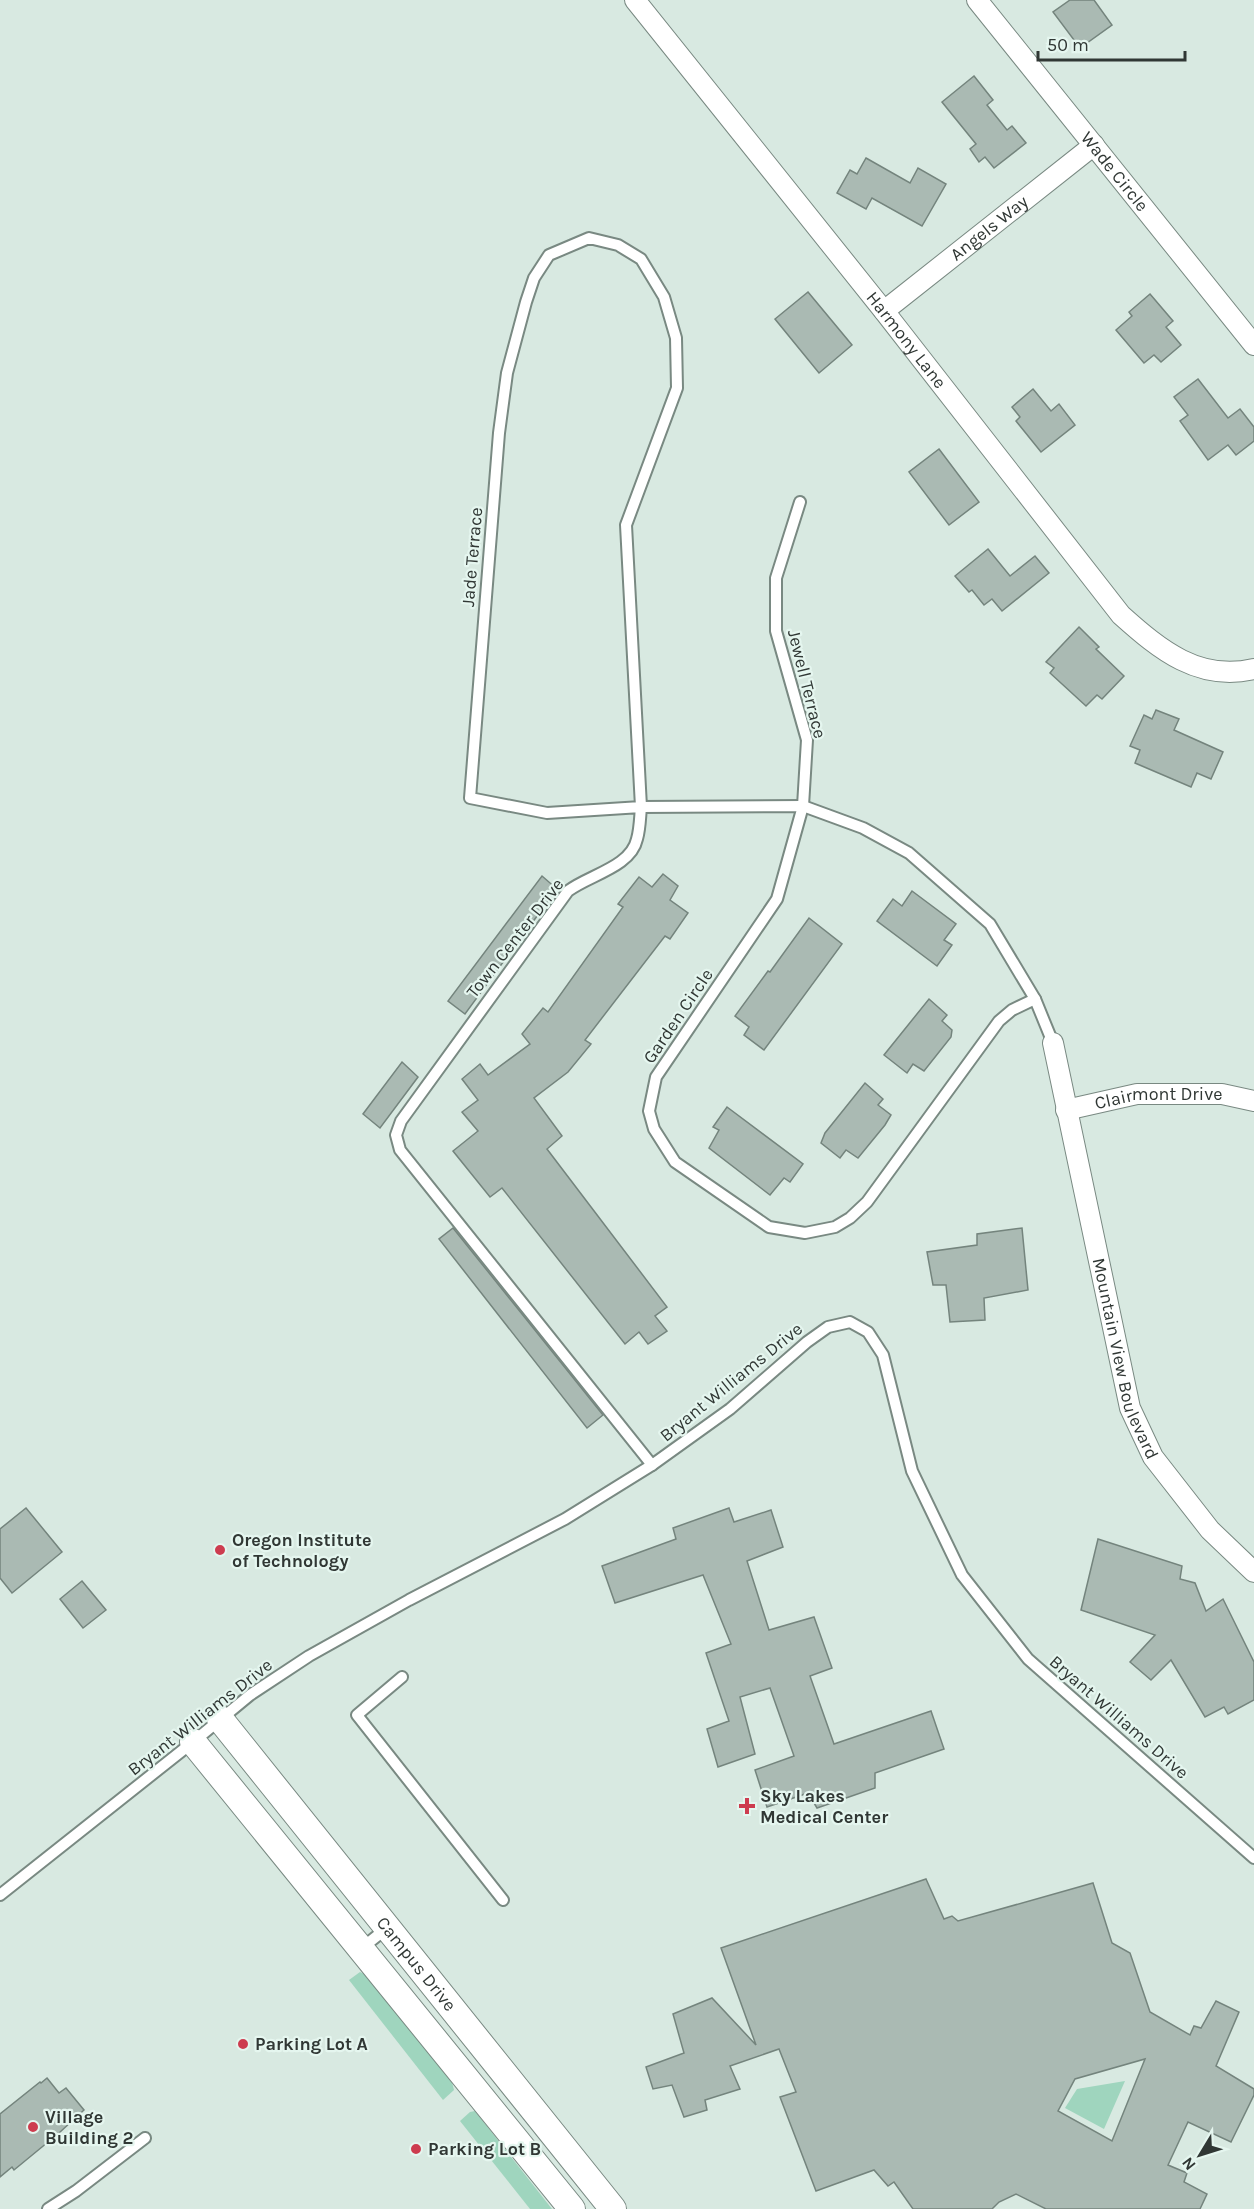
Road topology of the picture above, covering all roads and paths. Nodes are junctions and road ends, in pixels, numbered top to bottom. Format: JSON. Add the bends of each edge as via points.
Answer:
{"nodes":[{"id":1,"x":635,"y":0,"type":"edge"},
{"id":2,"x":976,"y":0,"type":"edge"},
{"id":3,"x":1094,"y":145,"type":"junction"},
{"id":4,"x":641,"y":259,"type":"joint"},
{"id":5,"x":884,"y":311,"type":"junction"},
{"id":6,"x":1254,"y":345,"type":"edge"},
{"id":7,"x":800,"y":502,"type":"dead end"},
{"id":8,"x":1254,"y":669,"type":"edge"},
{"id":9,"x":803,"y":806,"type":"junction"},
{"id":10,"x":641,"y":807,"type":"junction"},
{"id":11,"x":1035,"y":999,"type":"junction"},
{"id":12,"x":1053,"y":1043,"type":"joint"},
{"id":13,"x":1254,"y":1101,"type":"edge"},
{"id":14,"x":1065,"y":1110,"type":"junction"},
{"id":15,"x":652,"y":1465,"type":"junction"},
{"id":16,"x":1254,"y":1572,"type":"edge"},
{"id":17,"x":402,"y":1677,"type":"dead end"},
{"id":18,"x":220,"y":1719,"type":"junction"},
{"id":19,"x":193,"y":1742,"type":"junction"},
{"id":20,"x":1254,"y":1858,"type":"edge"},
{"id":21,"x":0,"y":1894,"type":"edge"},
{"id":22,"x":503,"y":1900,"type":"dead end"},
{"id":23,"x":387,"y":1928,"type":"junction"},
{"id":24,"x":362,"y":1948,"type":"junction"},
{"id":25,"x":491,"y":2082,"type":"junction"},
{"id":26,"x":145,"y":2138,"type":"dead end"},
{"id":27,"x":48,"y":2209,"type":"edge"},
{"id":28,"x":572,"y":2209,"type":"edge"},
{"id":29,"x":612,"y":2209,"type":"edge"}],
"edges":[{"from":1,"to":5,"type":"street","name":"Harmony Lane"},
{"from":2,"to":3,"type":"street","name":"Wade Circle"},
{"from":3,"to":5,"type":"street","name":"Angels Way"},
{"from":3,"to":6,"type":"street","name":"Wade Circle"},
{"from":4,"to":10,"type":"lane","name":"Town Center Drive","via":[[664,297],[676,338],[677,388],[626,525]]},
{"from":4,"to":10,"type":"lane","name":"Jade Terrace","via":[[618,245],[589,238],[549,255],[534,278],[526,302],[507,374],[499,433],[470,798],[547,813]]},
{"from":5,"to":8,"type":"street","name":"Harmony Lane","via":[[1121,615],[1154,644],[1191,666],[1237,673]]},
{"from":7,"to":9,"type":"lane","name":"Jewell Terrace","via":[[776,578],[776,631],[807,740]]},
{"from":9,"to":10,"type":"lane"},
{"from":9,"to":11,"type":"lane","via":[[862,828],[909,853],[990,924]]},
{"from":9,"to":11,"type":"lane","name":"Garden Circle","via":[[777,899],[656,1077],[649,1111],[654,1129],[675,1162],[769,1227],[805,1233],[835,1227],[867,1202],[999,1021]]},
{"from":10,"to":15,"type":"lane","name":"Town Center Drive","via":[[637,841],[630,854],[567,891],[401,1121],[396,1136],[400,1150]]},
{"from":11,"to":12,"type":"lane"},
{"from":12,"to":14,"type":"street","name":"Mountain View Boulevard"},
{"from":13,"to":14,"type":"street","name":"Clairmont Drive","via":[[1222,1094],[1137,1094]]},
{"from":14,"to":16,"type":"street","name":"Mountain View Boulevard","via":[[1130,1408],[1153,1457],[1210,1530]]},
{"from":15,"to":18,"type":"lane","name":"Bryant Williams Drive","via":[[565,1519],[309,1656]]},
{"from":15,"to":20,"type":"lane","name":"Bryant Williams Drive","via":[[730,1409],[828,1327],[850,1322],[868,1332],[884,1354],[912,1471],[962,1575],[1028,1659]]},
{"from":17,"to":22,"type":"lane","via":[[357,1714]]},
{"from":18,"to":19,"type":"lane","name":"Bryant Williams Drive"},
{"from":18,"to":23,"type":"street","name":"Campus Drive"},
{"from":19,"to":21,"type":"lane","name":"Bryant Williams Drive"},
{"from":19,"to":24,"type":"street","name":"Campus Drive"},
{"from":23,"to":24,"type":"lane"},
{"from":23,"to":25,"type":"street","name":"Campus Drive"},
{"from":24,"to":25,"type":"street","name":"Campus Drive"},
{"from":25,"to":28,"type":"street","name":"Campus Drive"},
{"from":25,"to":29,"type":"street","name":"Campus Drive"},
{"from":26,"to":27,"type":"lane"}]}
